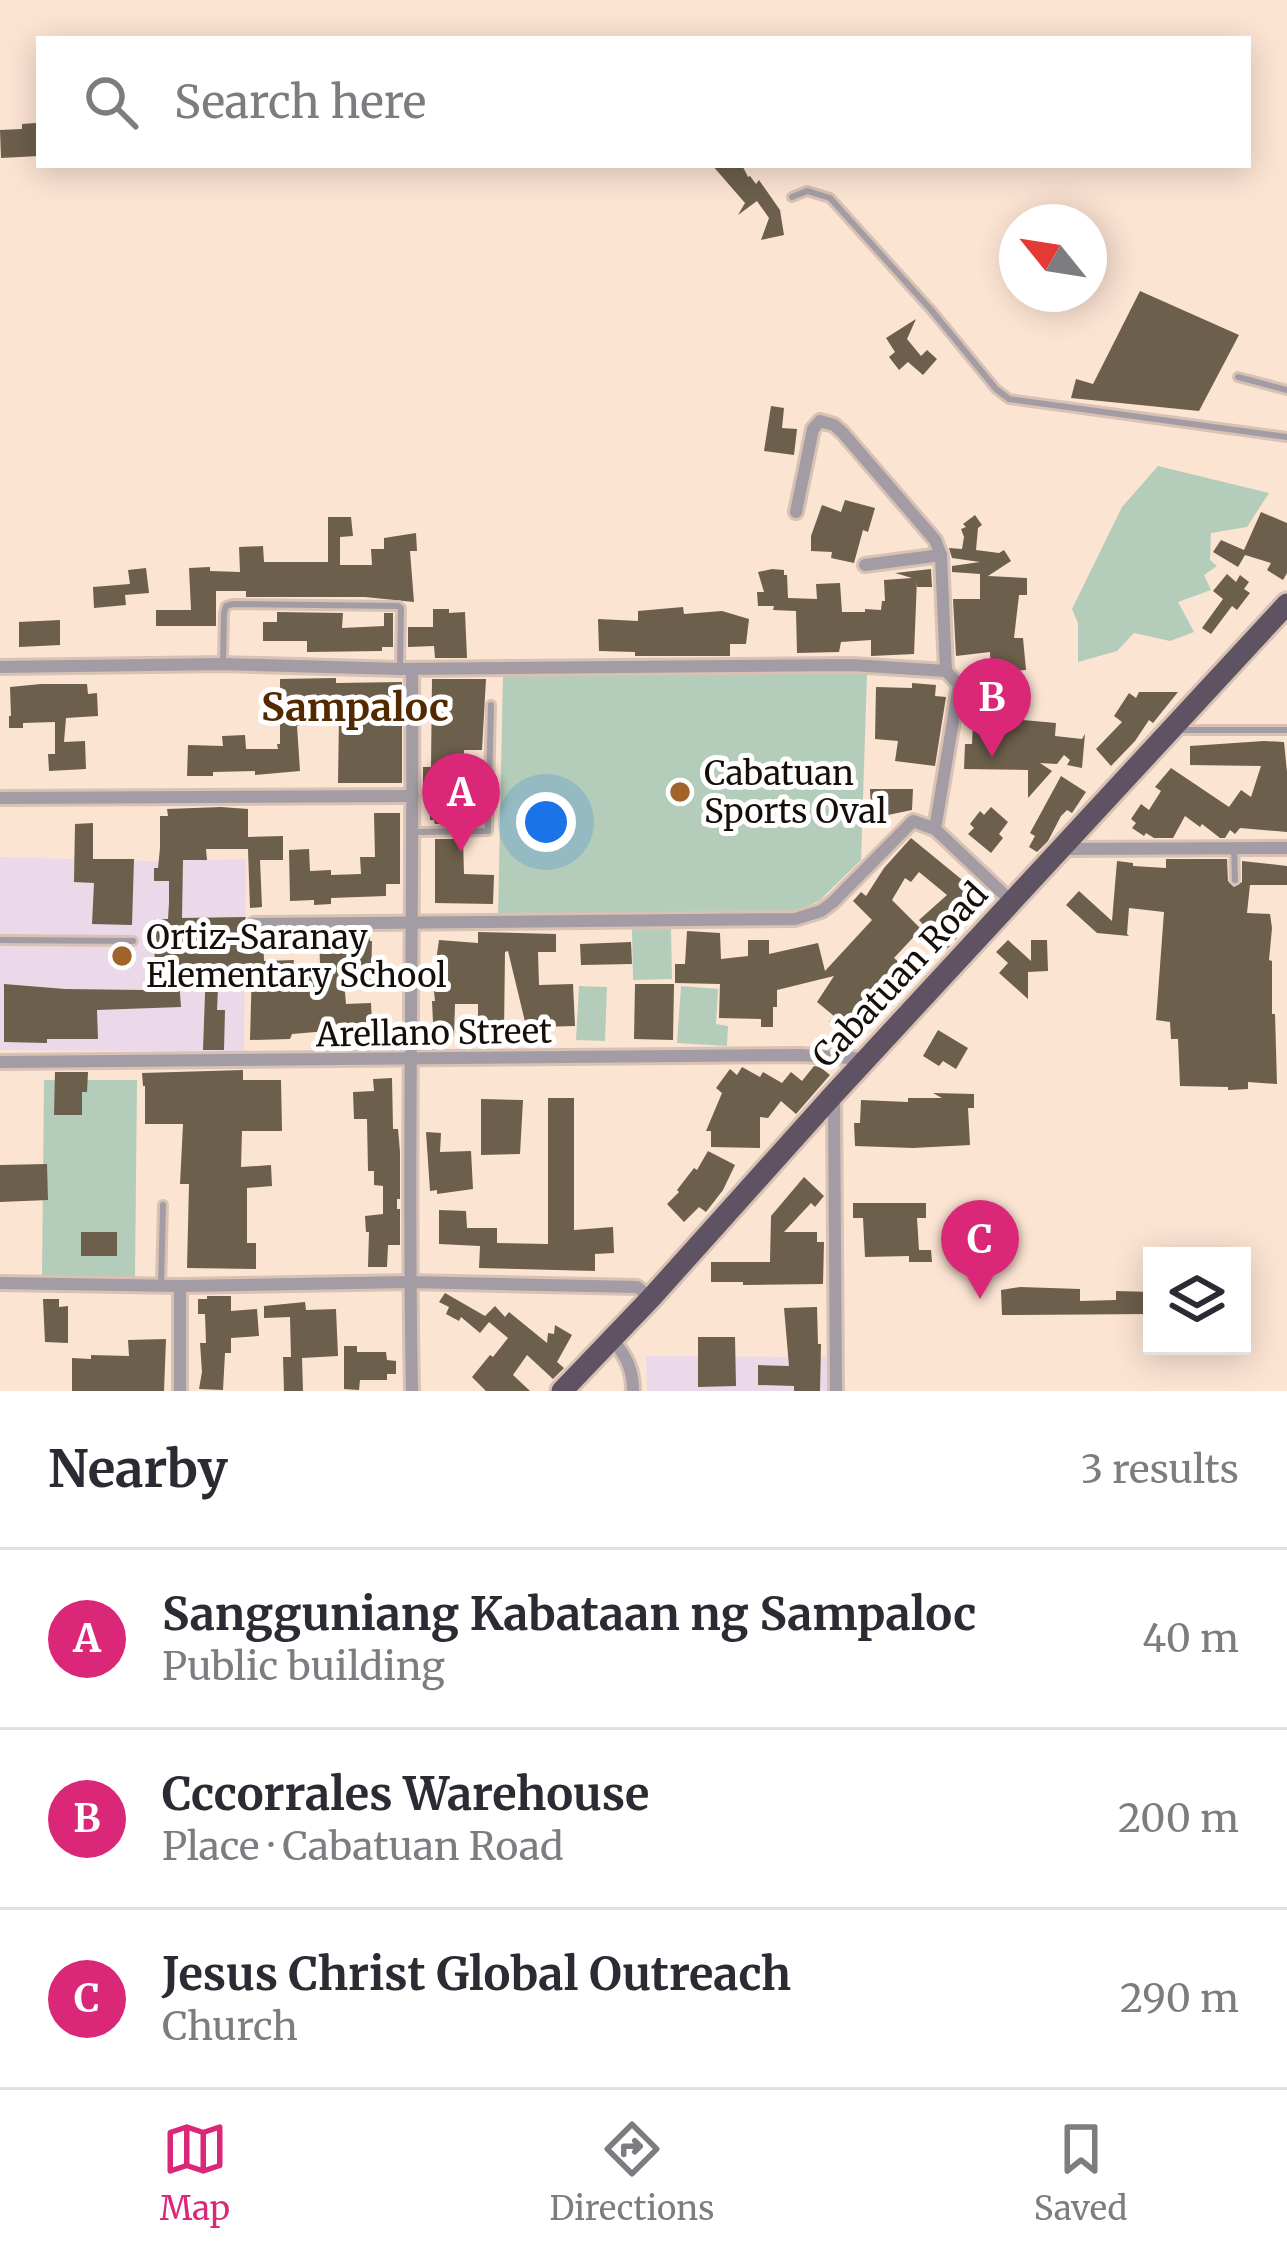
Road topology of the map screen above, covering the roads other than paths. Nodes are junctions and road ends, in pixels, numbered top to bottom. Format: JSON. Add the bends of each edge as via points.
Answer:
{"nodes":[{"id":1,"x":792,"y":196,"type":"dead end"},
{"id":2,"x":1238,"y":377,"type":"dead end"},
{"id":3,"x":1287,"y":390,"type":"edge"},
{"id":4,"x":1287,"y":437,"type":"edge"},
{"id":5,"x":796,"y":512,"type":"dead end"},
{"id":6,"x":941,"y":555,"type":"junction"},
{"id":7,"x":865,"y":566,"type":"dead end"},
{"id":8,"x":1287,"y":604,"type":"edge"},
{"id":9,"x":223,"y":664,"type":"junction"},
{"id":10,"x":0,"y":667,"type":"edge"},
{"id":11,"x":406,"y":669,"type":"junction"},
{"id":12,"x":946,"y":671,"type":"junction"},
{"id":13,"x":491,"y":705,"type":"dead end"},
{"id":14,"x":1287,"y":730,"type":"edge"},
{"id":15,"x":1169,"y":731,"type":"junction"},
{"id":16,"x":413,"y":796,"type":"junction"},
{"id":17,"x":0,"y":798,"type":"edge"},
{"id":18,"x":935,"y":829,"type":"junction"},
{"id":19,"x":415,"y":832,"type":"junction"},
{"id":20,"x":1234,"y":847,"type":"junction"},
{"id":21,"x":1287,"y":848,"type":"edge"},
{"id":22,"x":1062,"y":849,"type":"junction"},
{"id":23,"x":1235,"y":880,"type":"dead end"},
{"id":24,"x":1012,"y":903,"type":"junction"},
{"id":25,"x":412,"y":922,"type":"junction"},
{"id":26,"x":254,"y":924,"type":"dead end"},
{"id":27,"x":0,"y":940,"type":"edge"},
{"id":28,"x":134,"y":941,"type":"dead end"},
{"id":29,"x":868,"y":1059,"type":"junction"},
{"id":30,"x":410,"y":1060,"type":"junction"},
{"id":31,"x":0,"y":1062,"type":"edge"},
{"id":32,"x":834,"y":1094,"type":"junction"},
{"id":33,"x":163,"y":1205,"type":"dead end"},
{"id":34,"x":410,"y":1282,"type":"junction"},
{"id":35,"x":0,"y":1283,"type":"edge"},
{"id":36,"x":161,"y":1286,"type":"junction"},
{"id":37,"x":180,"y":1286,"type":"junction"},
{"id":38,"x":651,"y":1298,"type":"junction"},
{"id":39,"x":612,"y":1338,"type":"junction"},
{"id":40,"x":180,"y":1391,"type":"edge"},
{"id":41,"x":412,"y":1391,"type":"edge"},
{"id":42,"x":562,"y":1391,"type":"edge"},
{"id":43,"x":633,"y":1391,"type":"edge"},
{"id":44,"x":836,"y":1391,"type":"edge"}],
"edges":[{"from":1,"to":4,"type":"lane","via":[[830,198],[1009,399]]},
{"from":2,"to":3,"type":"lane"},
{"from":5,"to":6,"type":"street","via":[[813,429],[827,422],[924,524]]},
{"from":6,"to":7,"type":"street"},
{"from":6,"to":12,"type":"street"},
{"from":8,"to":15,"type":"highway","name":"Cabatuan Road"},
{"from":9,"to":10,"type":"street"},
{"from":9,"to":11,"type":"street"},
{"from":9,"to":11,"type":"lane","via":[[226,606],[398,606]]},
{"from":11,"to":12,"type":"street"},
{"from":11,"to":16,"type":"street"},
{"from":12,"to":18,"type":"street","via":[[958,685]]},
{"from":13,"to":19,"type":"lane","via":[[488,831]]},
{"from":14,"to":15,"type":"lane"},
{"from":15,"to":22,"type":"highway","name":"Cabatuan Road"},
{"from":16,"to":17,"type":"street"},
{"from":16,"to":19,"type":"street"},
{"from":18,"to":24,"type":"street"},
{"from":18,"to":25,"type":"street","via":[[908,824],[832,902],[795,919]]},
{"from":19,"to":25,"type":"street"},
{"from":20,"to":21,"type":"street"},
{"from":20,"to":22,"type":"street"},
{"from":20,"to":23,"type":"lane"},
{"from":22,"to":24,"type":"highway","name":"Cabatuan Road"},
{"from":24,"to":29,"type":"highway","name":"Cabatuan Road"},
{"from":25,"to":26,"type":"street"},
{"from":25,"to":30,"type":"street"},
{"from":27,"to":28,"type":"lane"},
{"from":29,"to":30,"type":"street","name":"Arellano Street"},
{"from":29,"to":32,"type":"highway","name":"Cabatuan Road"},
{"from":30,"to":31,"type":"street","name":"Arellano Street"},
{"from":30,"to":34,"type":"street"},
{"from":32,"to":38,"type":"highway","name":"Cabatuan Road"},
{"from":32,"to":44,"type":"street"},
{"from":33,"to":36,"type":"lane"},
{"from":34,"to":37,"type":"street"},
{"from":34,"to":38,"type":"street","via":[[637,1287]]},
{"from":34,"to":41,"type":"street"},
{"from":35,"to":36,"type":"street"},
{"from":36,"to":37,"type":"street"},
{"from":37,"to":40,"type":"street"},
{"from":38,"to":39,"type":"highway","name":"Cabatuan Road"},
{"from":39,"to":42,"type":"highway","name":"Cabatuan Road"},
{"from":39,"to":43,"type":"street","via":[[633,1371]]}]}
